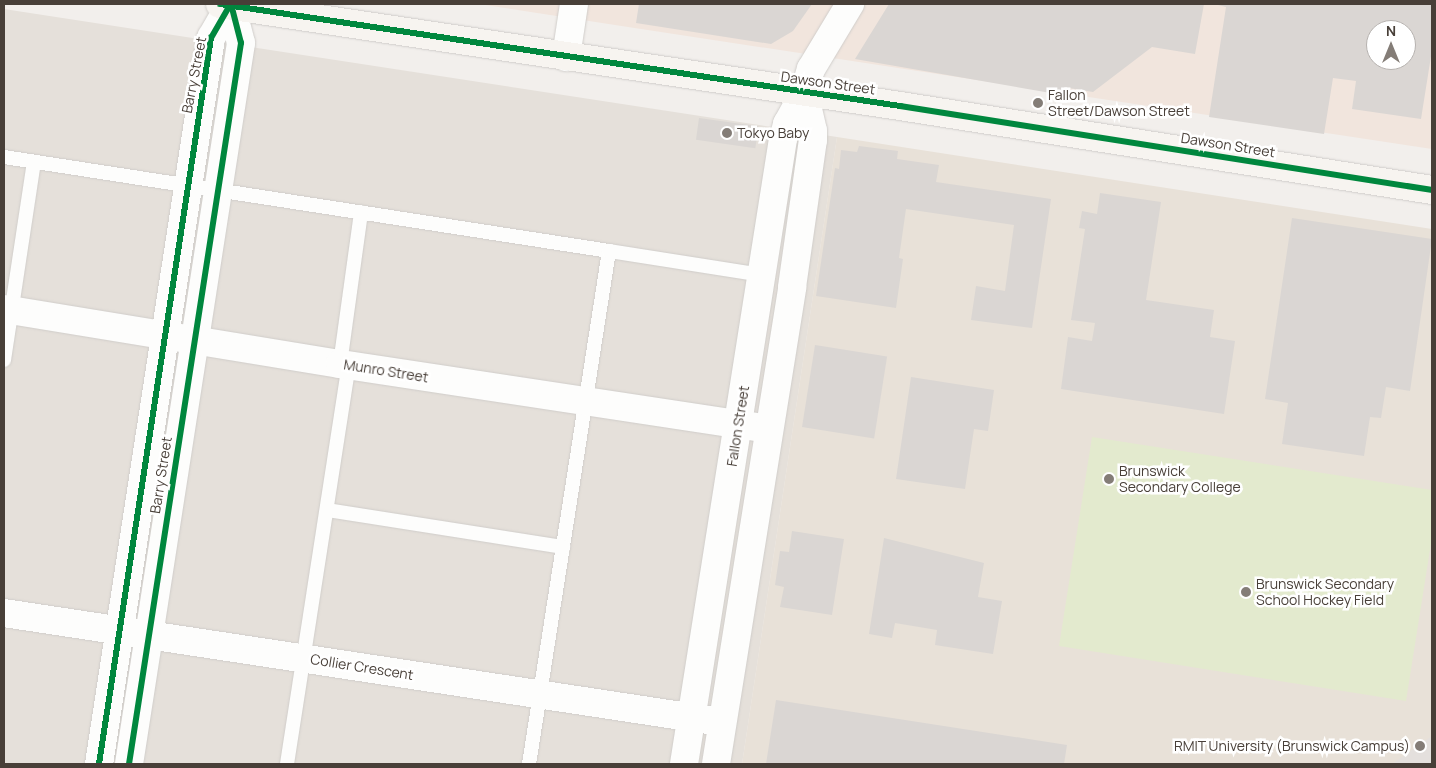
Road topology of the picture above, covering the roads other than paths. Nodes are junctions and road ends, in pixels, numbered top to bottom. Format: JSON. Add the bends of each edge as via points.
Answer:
{"nodes":[{"id":1,"x":227,"y":4,"type":"edge"},
{"id":2,"x":574,"y":4,"type":"edge"},
{"id":3,"x":850,"y":4,"type":"edge"},
{"id":4,"x":566,"y":57,"type":"junction"},
{"id":5,"x":804,"y":93,"type":"junction"},
{"id":6,"x":4,"y":157,"type":"edge"},
{"id":7,"x":34,"y":162,"type":"junction"},
{"id":8,"x":187,"y":185,"type":"junction"},
{"id":9,"x":217,"y":190,"type":"junction"},
{"id":10,"x":1432,"y":190,"type":"edge"},
{"id":11,"x":361,"y":212,"type":"junction"},
{"id":12,"x":609,"y":250,"type":"junction"},
{"id":13,"x":762,"y":275,"type":"junction"},
{"id":14,"x":8,"y":310,"type":"edge"},
{"id":15,"x":164,"y":334,"type":"junction"},
{"id":16,"x":194,"y":339,"type":"junction"},
{"id":17,"x":4,"y":360,"type":"edge"},
{"id":18,"x":344,"y":365,"type":"junction"},
{"id":19,"x":586,"y":401,"type":"junction"},
{"id":20,"x":739,"y":424,"type":"junction"},
{"id":21,"x":768,"y":429,"type":"junction"},
{"id":22,"x":327,"y":510,"type":"junction"},
{"id":23,"x":563,"y":547,"type":"junction"},
{"id":24,"x":4,"y":613,"type":"edge"},
{"id":25,"x":119,"y":631,"type":"junction"},
{"id":26,"x":149,"y":636,"type":"junction"},
{"id":27,"x":304,"y":658,"type":"junction"},
{"id":28,"x":540,"y":695,"type":"junction"},
{"id":29,"x":692,"y":718,"type":"junction"},
{"id":30,"x":721,"y":722,"type":"junction"},
{"id":31,"x":99,"y":764,"type":"edge"},
{"id":32,"x":129,"y":764,"type":"edge"},
{"id":33,"x":287,"y":764,"type":"edge"},
{"id":34,"x":529,"y":764,"type":"edge"},
{"id":35,"x":684,"y":764,"type":"edge"},
{"id":36,"x":716,"y":764,"type":"edge"}],
"edges":[{"from":1,"to":4,"type":"street","name":"Dawson Street"},
{"from":1,"to":8,"type":"street","name":"Barry Street","via":[[211,38]]},
{"from":1,"to":9,"type":"street","name":"Barry Street","via":[[241,42]]},
{"from":2,"to":4,"type":"street"},
{"from":3,"to":5,"type":"street","name":"Fallon Street","via":[[818,57]]},
{"from":4,"to":5,"type":"street","name":"Dawson Street"},
{"from":5,"to":10,"type":"street","name":"Dawson Street"},
{"from":5,"to":13,"type":"street","name":"Fallon Street","via":[[787,124],[783,139]]},
{"from":5,"to":21,"type":"street","via":[[813,140]]},
{"from":6,"to":7,"type":"lane"},
{"from":7,"to":8,"type":"lane"},
{"from":7,"to":14,"type":"lane"},
{"from":8,"to":9,"type":"lane"},
{"from":8,"to":15,"type":"street","name":"Barry Street"},
{"from":9,"to":11,"type":"lane"},
{"from":9,"to":16,"type":"street","name":"Barry Street"},
{"from":11,"to":12,"type":"lane"},
{"from":11,"to":18,"type":"lane"},
{"from":12,"to":13,"type":"lane"},
{"from":12,"to":19,"type":"lane"},
{"from":13,"to":20,"type":"street","name":"Fallon Street"},
{"from":14,"to":15,"type":"street","name":"Munro Street"},
{"from":14,"to":17,"type":"lane"},
{"from":15,"to":16,"type":"street","name":"Munro Street"},
{"from":15,"to":25,"type":"street","name":"Barry Street"},
{"from":16,"to":18,"type":"street","name":"Munro Street"},
{"from":16,"to":26,"type":"street","name":"Barry Street"},
{"from":18,"to":19,"type":"street","name":"Munro Street"},
{"from":18,"to":22,"type":"lane"},
{"from":19,"to":20,"type":"street","name":"Munro Street"},
{"from":19,"to":23,"type":"lane"},
{"from":20,"to":21,"type":"street","name":"Munro Street"},
{"from":20,"to":29,"type":"street","name":"Fallon Street"},
{"from":21,"to":30,"type":"street"},
{"from":22,"to":23,"type":"lane"},
{"from":22,"to":27,"type":"lane"},
{"from":23,"to":28,"type":"lane"},
{"from":24,"to":25,"type":"street","name":"Collier Crescent"},
{"from":25,"to":26,"type":"street","name":"Collier Crescent"},
{"from":25,"to":31,"type":"street","name":"Barry Street"},
{"from":26,"to":27,"type":"street","name":"Collier Crescent"},
{"from":26,"to":32,"type":"street","name":"Barry Street"},
{"from":27,"to":28,"type":"street","name":"Collier Crescent"},
{"from":27,"to":33,"type":"lane"},
{"from":28,"to":29,"type":"street","name":"Collier Crescent"},
{"from":28,"to":34,"type":"lane"},
{"from":29,"to":30,"type":"street","name":"Collier Crescent"},
{"from":29,"to":35,"type":"street","name":"Fallon Street"},
{"from":30,"to":36,"type":"street"}]}
